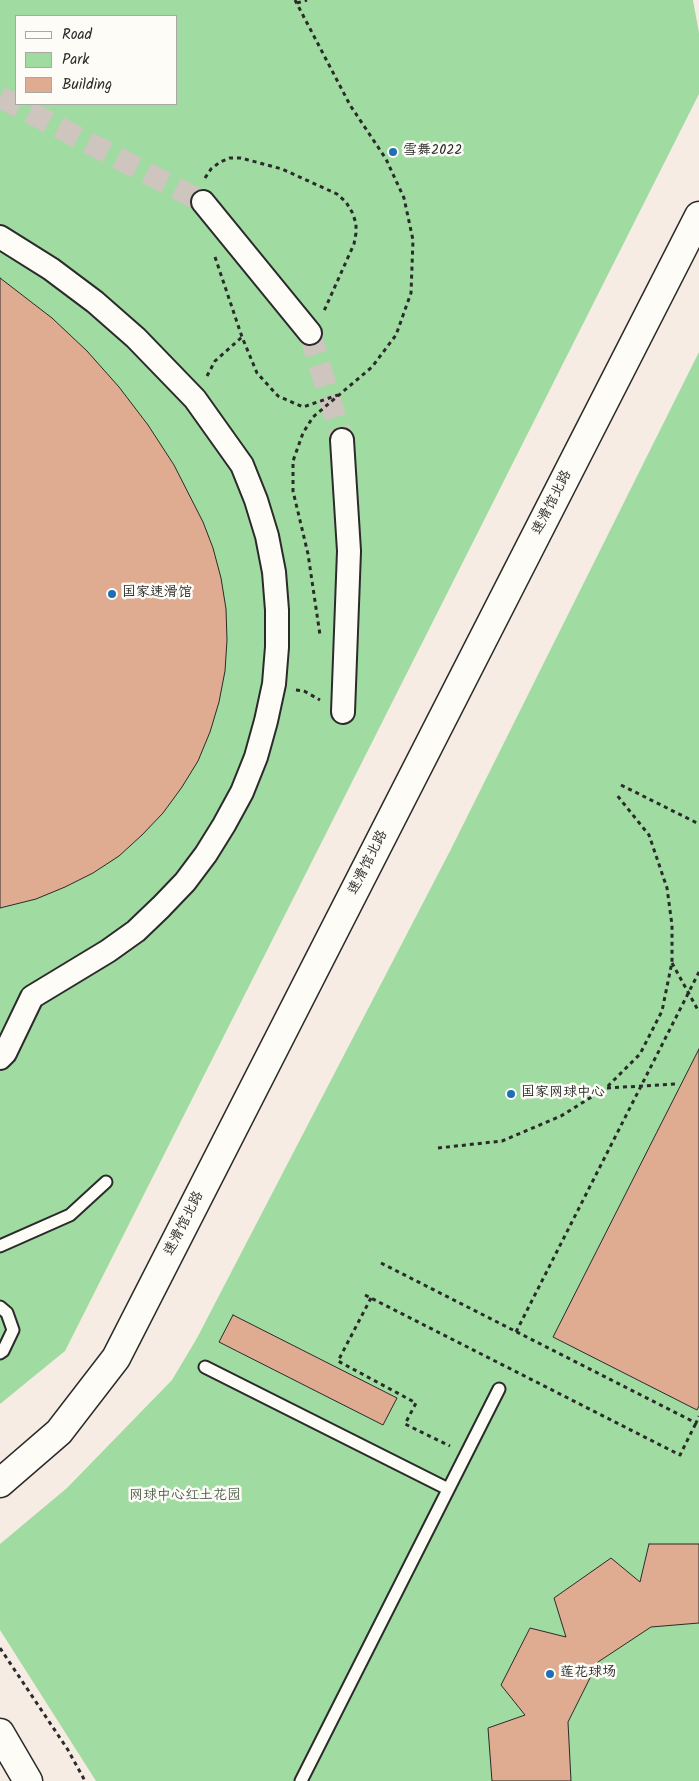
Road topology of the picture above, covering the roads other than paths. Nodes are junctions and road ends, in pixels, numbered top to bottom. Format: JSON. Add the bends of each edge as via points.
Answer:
{"nodes":[{"id":1,"x":203,"y":202,"type":"tunnel mouth"},
{"id":2,"x":699,"y":216,"type":"edge"},
{"id":3,"x":0,"y":237,"type":"edge"},
{"id":4,"x":310,"y":333,"type":"tunnel mouth"},
{"id":5,"x":342,"y":440,"type":"tunnel mouth"},
{"id":6,"x":343,"y":712,"type":"road end"},
{"id":7,"x":0,"y":1058,"type":"edge"},
{"id":8,"x":106,"y":1182,"type":"dead end"},
{"id":9,"x":0,"y":1246,"type":"edge"},
{"id":10,"x":0,"y":1307,"type":"edge"},
{"id":11,"x":0,"y":1353,"type":"edge"},
{"id":12,"x":205,"y":1367,"type":"dead end"},
{"id":13,"x":500,"y":1389,"type":"dead end"},
{"id":14,"x":0,"y":1483,"type":"edge"},
{"id":15,"x":448,"y":1489,"type":"junction"},
{"id":16,"x":0,"y":1732,"type":"edge"},
{"id":17,"x":28,"y":1781,"type":"edge"},
{"id":18,"x":301,"y":1781,"type":"edge"}],
"edges":[{"from":1,"to":4,"type":"street"},
{"from":2,"to":14,"type":"street","name":"速滑馆北路","via":[[116,1358],[59,1432]]},
{"from":3,"to":7,"type":"street","via":[[95,302],[136,338],[195,399],[242,465],[256,500],[274,572],[277,610],[274,684],[261,739],[246,783],[224,825],[185,882],[136,931],[32,997]]},
{"from":5,"to":6,"type":"street","via":[[349,551]]},
{"from":8,"to":9,"type":"lane","via":[[70,1215]]},
{"from":10,"to":11,"type":"lane","via":[[7,1313],[13,1330]]},
{"from":12,"to":15,"type":"lane"},
{"from":13,"to":15,"type":"lane"},
{"from":15,"to":18,"type":"lane"},
{"from":16,"to":17,"type":"street"}]}
